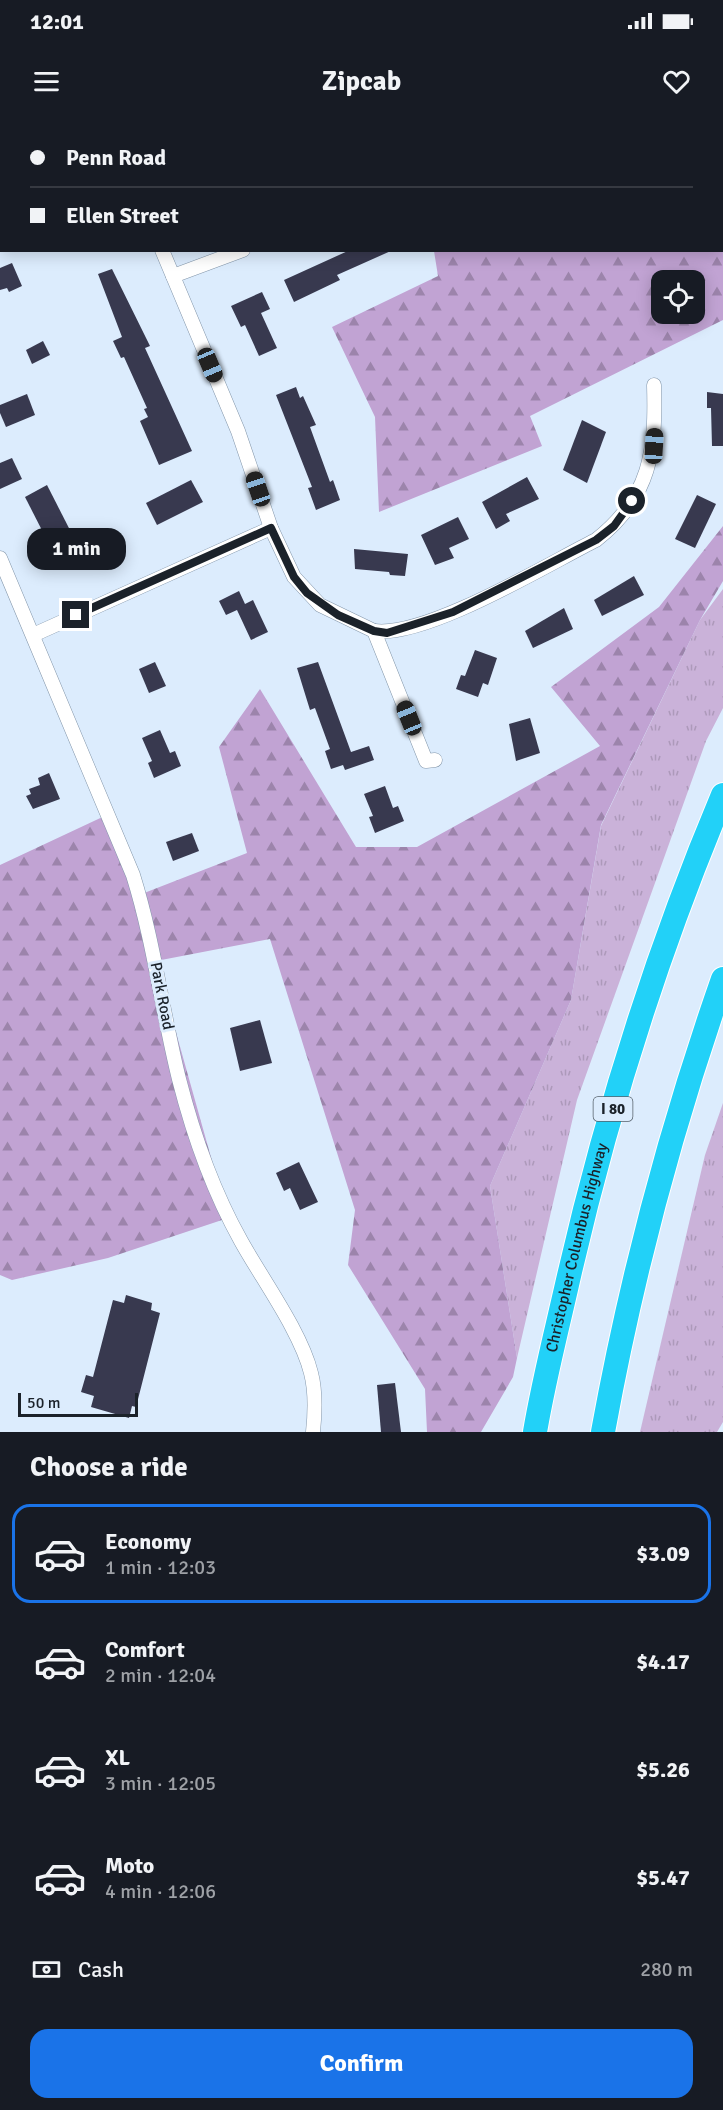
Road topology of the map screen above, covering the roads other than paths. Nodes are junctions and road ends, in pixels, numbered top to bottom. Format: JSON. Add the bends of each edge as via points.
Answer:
{"nodes":[{"id":1,"x":163,"y":252,"type":"edge"},
{"id":2,"x":238,"y":252,"type":"edge"},
{"id":3,"x":172,"y":276,"type":"junction"},
{"id":4,"x":654,"y":385,"type":"dead end"},
{"id":5,"x":271,"y":528,"type":"junction"},
{"id":6,"x":0,"y":558,"type":"edge"},
{"id":7,"x":374,"y":631,"type":"junction"},
{"id":8,"x":33,"y":635,"type":"junction"},
{"id":9,"x":435,"y":760,"type":"dead end"},
{"id":10,"x":723,"y":795,"type":"edge"},
{"id":11,"x":723,"y":979,"type":"edge"},
{"id":12,"x":313,"y":1432,"type":"edge"},
{"id":13,"x":535,"y":1432,"type":"edge"},
{"id":14,"x":603,"y":1432,"type":"edge"}],
"edges":[{"from":1,"to":3,"type":"street"},
{"from":2,"to":3,"type":"street"},
{"from":3,"to":5,"type":"street","via":[[238,431]]},
{"from":4,"to":7,"type":"street","via":[[654,446],[649,464],[625,513],[614,526],[596,540],[453,612],[387,633]]},
{"from":5,"to":7,"type":"street","via":[[294,577],[307,593],[338,615]]},
{"from":5,"to":8,"type":"street"},
{"from":6,"to":8,"type":"street","name":"Park Road"},
{"from":7,"to":9,"type":"street","via":[[426,761]]},
{"from":8,"to":12,"type":"street","name":"Park Road","via":[[133,875],[180,1081],[203,1154],[226,1212],[311,1371]]},
{"from":10,"to":13,"type":"highway","name":"Christopher Columbus Highway","number":"I 80","via":[[644,1008],[609,1119],[581,1223]]},
{"from":11,"to":14,"type":"highway","via":[[654,1200]]}]}
